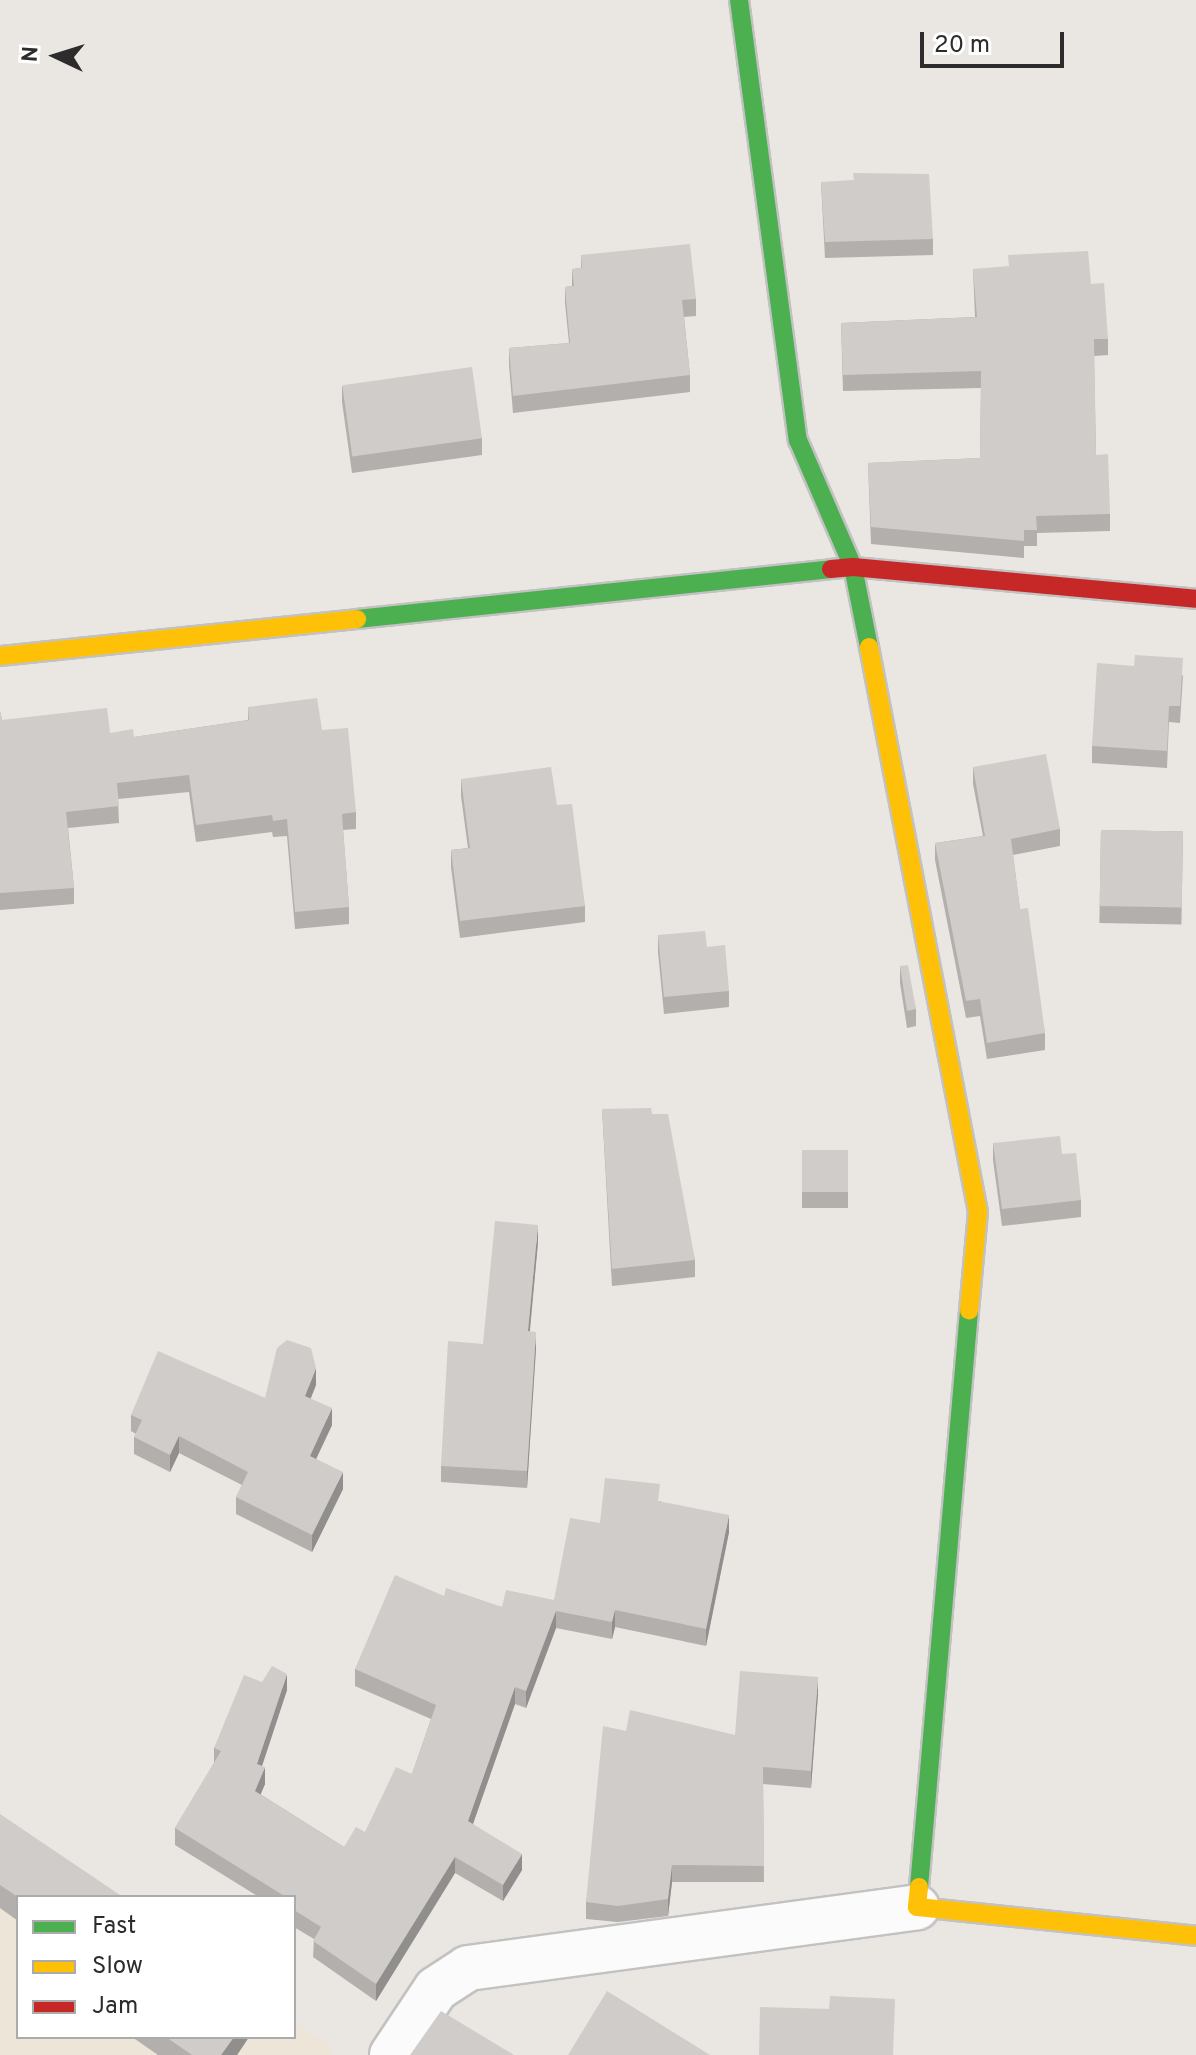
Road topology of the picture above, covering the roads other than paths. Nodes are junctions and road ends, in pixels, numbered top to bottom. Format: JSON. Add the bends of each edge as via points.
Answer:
{"nodes":[{"id":1,"x":739,"y":0,"type":"edge"},
{"id":2,"x":853,"y":567,"type":"junction"},
{"id":3,"x":1196,"y":599,"type":"edge"},
{"id":4,"x":0,"y":656,"type":"edge"},
{"id":5,"x":917,"y":1907,"type":"junction"},
{"id":6,"x":1196,"y":1936,"type":"edge"},
{"id":7,"x":392,"y":2055,"type":"edge"}],
"edges":[{"from":1,"to":2,"type":"street","via":[[798,440]]},
{"from":2,"to":3,"type":"street"},
{"from":2,"to":4,"type":"street"},
{"from":2,"to":5,"type":"street","via":[[978,1212]]},
{"from":5,"to":6,"type":"street"},
{"from":5,"to":7,"type":"street","via":[[468,1968],[436,1989]]}]}
